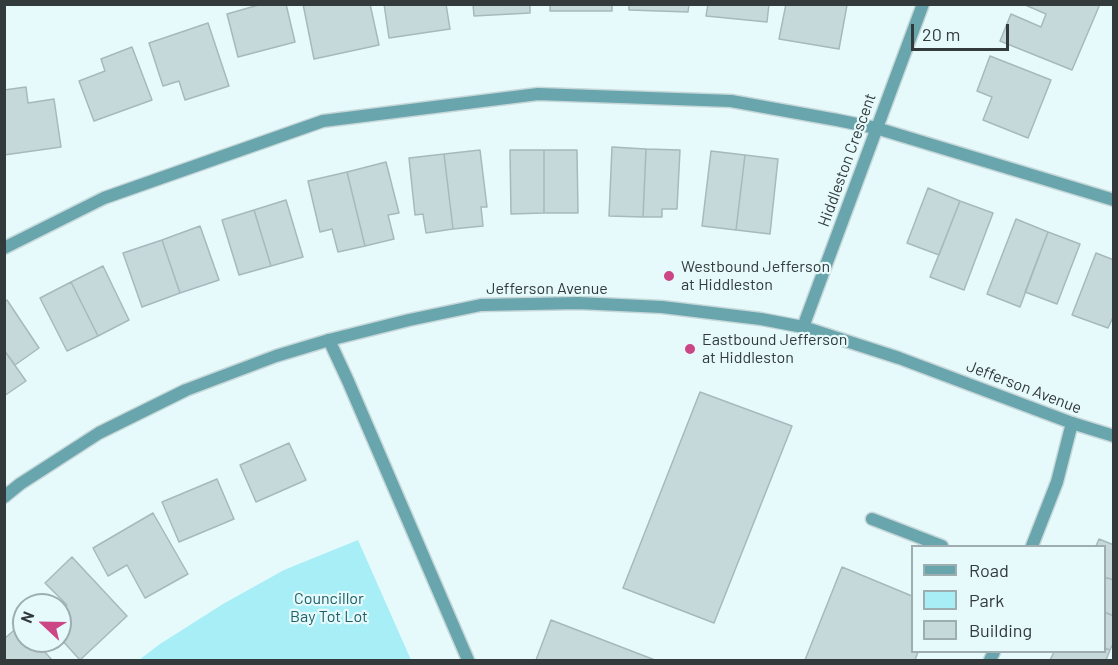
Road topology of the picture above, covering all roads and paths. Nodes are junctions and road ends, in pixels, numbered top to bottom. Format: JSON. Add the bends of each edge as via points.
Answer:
{"nodes":[{"id":1,"x":923,"y":4,"type":"edge"},
{"id":2,"x":876,"y":128,"type":"junction"},
{"id":3,"x":1113,"y":200,"type":"edge"},
{"id":4,"x":4,"y":249,"type":"edge"},
{"id":5,"x":803,"y":327,"type":"junction"},
{"id":6,"x":329,"y":340,"type":"junction"},
{"id":7,"x":1072,"y":423,"type":"junction"},
{"id":8,"x":1113,"y":437,"type":"edge"},
{"id":9,"x":4,"y":496,"type":"edge"},
{"id":10,"x":872,"y":519,"type":"dead end"},
{"id":11,"x":939,"y":545,"type":"edge"},
{"id":12,"x":1032,"y":545,"type":"edge"},
{"id":13,"x":468,"y":660,"type":"edge"}],
"edges":[{"from":1,"to":2,"type":"street","name":"Hiddleston Crescent"},
{"from":2,"to":3,"type":"street"},
{"from":2,"to":4,"type":"street","via":[[731,101],[538,94],[323,121],[104,198]]},
{"from":2,"to":5,"type":"street","name":"Hiddleston Crescent"},
{"from":5,"to":6,"type":"street","name":"Jefferson Avenue","via":[[662,307],[578,303],[481,305]]},
{"from":5,"to":7,"type":"street","name":"Jefferson Avenue","via":[[899,358]]},
{"from":6,"to":9,"type":"street","name":"Jefferson Avenue","via":[[186,390],[99,433]]},
{"from":6,"to":13,"type":"street"},
{"from":7,"to":8,"type":"street","name":"Jefferson Avenue"},
{"from":7,"to":12,"type":"street","via":[[1057,483]]},
{"from":10,"to":11,"type":"street"}]}
